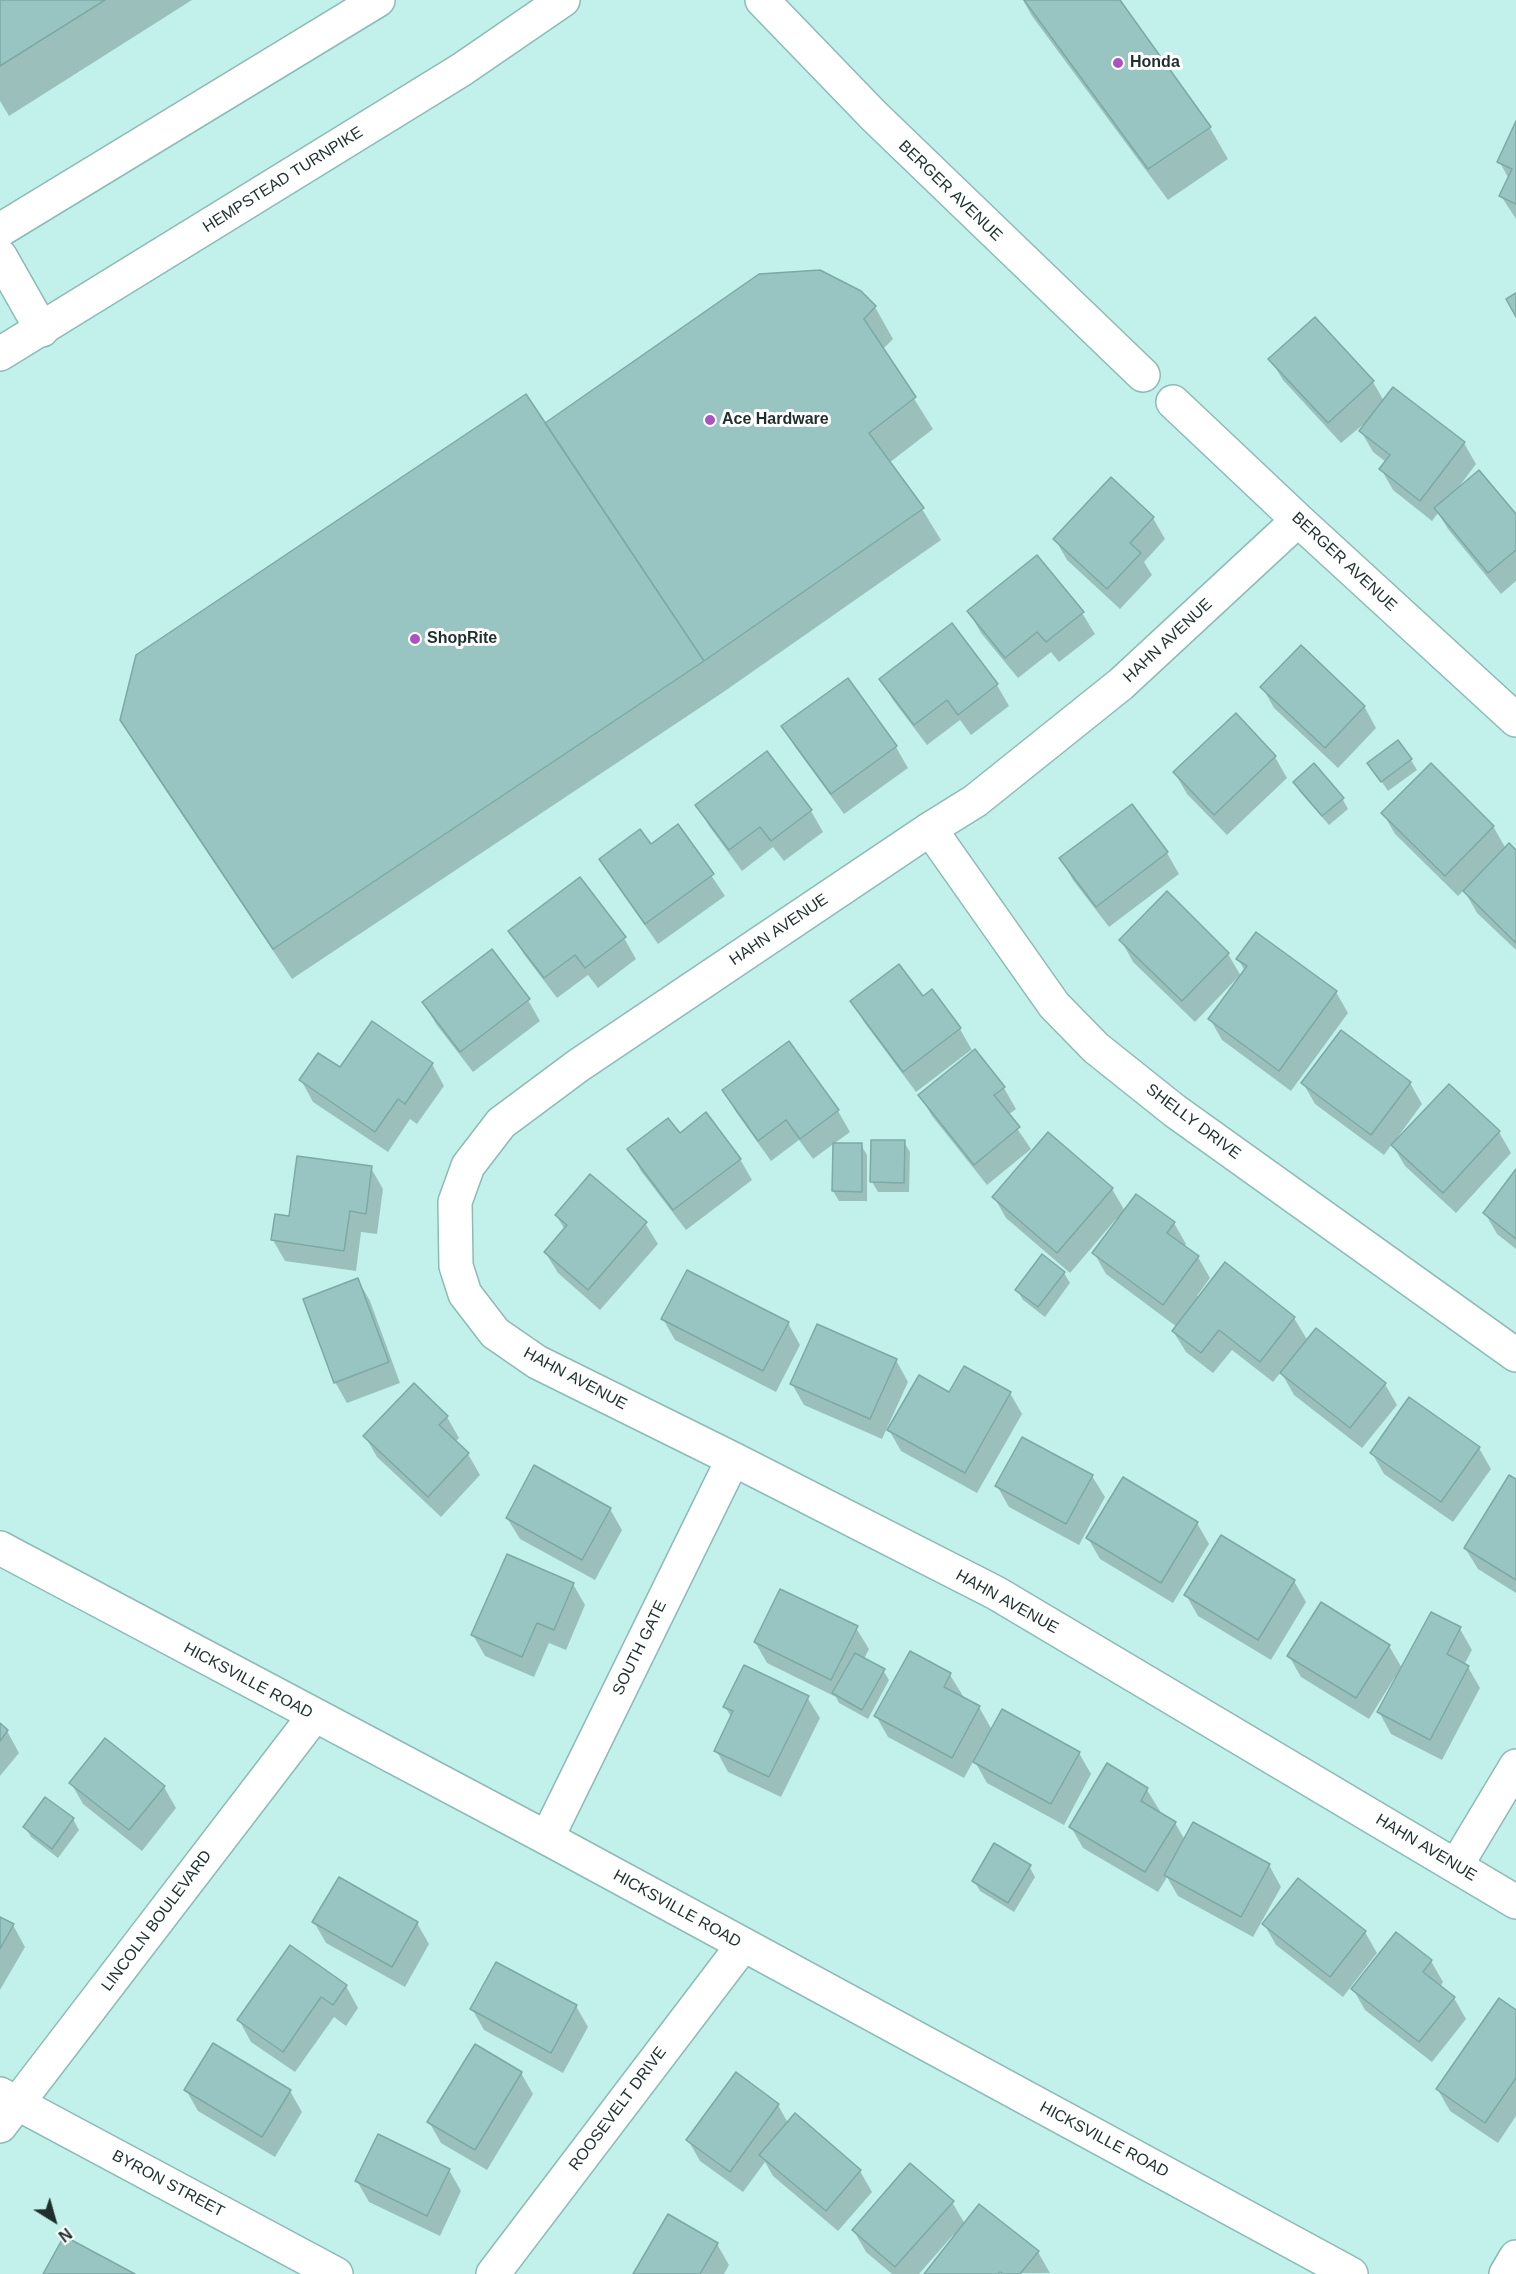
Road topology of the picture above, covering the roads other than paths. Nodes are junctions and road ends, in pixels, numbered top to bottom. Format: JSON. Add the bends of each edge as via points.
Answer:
{"nodes":[{"id":1,"x":378,"y":0,"type":"edge"},
{"id":2,"x":563,"y":0,"type":"edge"},
{"id":3,"x":762,"y":0,"type":"edge"},
{"id":4,"x":0,"y":230,"type":"edge"},
{"id":5,"x":0,"y":256,"type":"edge"},
{"id":6,"x":42,"y":330,"type":"junction"},
{"id":7,"x":0,"y":354,"type":"edge"},
{"id":8,"x":1143,"y":375,"type":"dead end"},
{"id":9,"x":1173,"y":402,"type":"dead end"},
{"id":10,"x":1298,"y":520,"type":"junction"},
{"id":11,"x":1516,"y":720,"type":"edge"},
{"id":12,"x":930,"y":829,"type":"junction"},
{"id":13,"x":1516,"y":1355,"type":"edge"},
{"id":14,"x":733,"y":1459,"type":"junction"},
{"id":15,"x":0,"y":1548,"type":"edge"},
{"id":16,"x":314,"y":1716,"type":"junction"},
{"id":17,"x":1516,"y":1766,"type":"edge"},
{"id":18,"x":547,"y":1838,"type":"junction"},
{"id":19,"x":1456,"y":1866,"type":"junction"},
{"id":20,"x":1516,"y":1902,"type":"edge"},
{"id":21,"x":743,"y":1945,"type":"junction"},
{"id":22,"x":6,"y":2108,"type":"edge"},
{"id":23,"x":1516,"y":2257,"type":"edge"},
{"id":24,"x":336,"y":2274,"type":"edge"},
{"id":25,"x":493,"y":2274,"type":"edge"},
{"id":26,"x":1351,"y":2274,"type":"edge"},
{"id":27,"x":1506,"y":2274,"type":"edge"}],
"edges":[{"from":1,"to":4,"type":"street"},
{"from":2,"to":6,"type":"street","name":"HEMPSTEAD TURNPIKE","via":[[461,70]]},
{"from":3,"to":8,"type":"street","name":"BERGER AVENUE","via":[[882,124]]},
{"from":5,"to":6,"type":"street"},
{"from":6,"to":7,"type":"street","name":"HEMPSTEAD TURNPIKE"},
{"from":9,"to":10,"type":"street","name":"BERGER AVENUE"},
{"from":10,"to":11,"type":"street","name":"BERGER AVENUE"},
{"from":10,"to":12,"type":"street","name":"HAHN AVENUE","via":[[1121,684],[975,801]]},
{"from":12,"to":13,"type":"street","name":"SHELLY DRIVE","via":[[1054,1005],[1096,1048],[1175,1111]]},
{"from":12,"to":14,"type":"street","name":"HAHN AVENUE","via":[[579,1065],[501,1123],[468,1166],[455,1202],[456,1266],[465,1294],[495,1333],[537,1362]]},
{"from":14,"to":18,"type":"street","name":"SOUTH GATE"},
{"from":14,"to":19,"type":"street","name":"HAHN AVENUE","via":[[996,1593]]},
{"from":15,"to":16,"type":"street","name":"HICKSVILLE ROAD"},
{"from":16,"to":18,"type":"street","name":"HICKSVILLE ROAD"},
{"from":16,"to":22,"type":"street","name":"LINCOLN BOULEVARD"},
{"from":17,"to":19,"type":"street"},
{"from":18,"to":21,"type":"street","name":"HICKSVILLE ROAD"},
{"from":19,"to":20,"type":"street","name":"HAHN AVENUE"},
{"from":21,"to":25,"type":"street","name":"ROOSEVELT DRIVE"},
{"from":21,"to":26,"type":"street","name":"HICKSVILLE ROAD"},
{"from":22,"to":24,"type":"street","name":"BYRON STREET"},
{"from":23,"to":27,"type":"street"}]}
